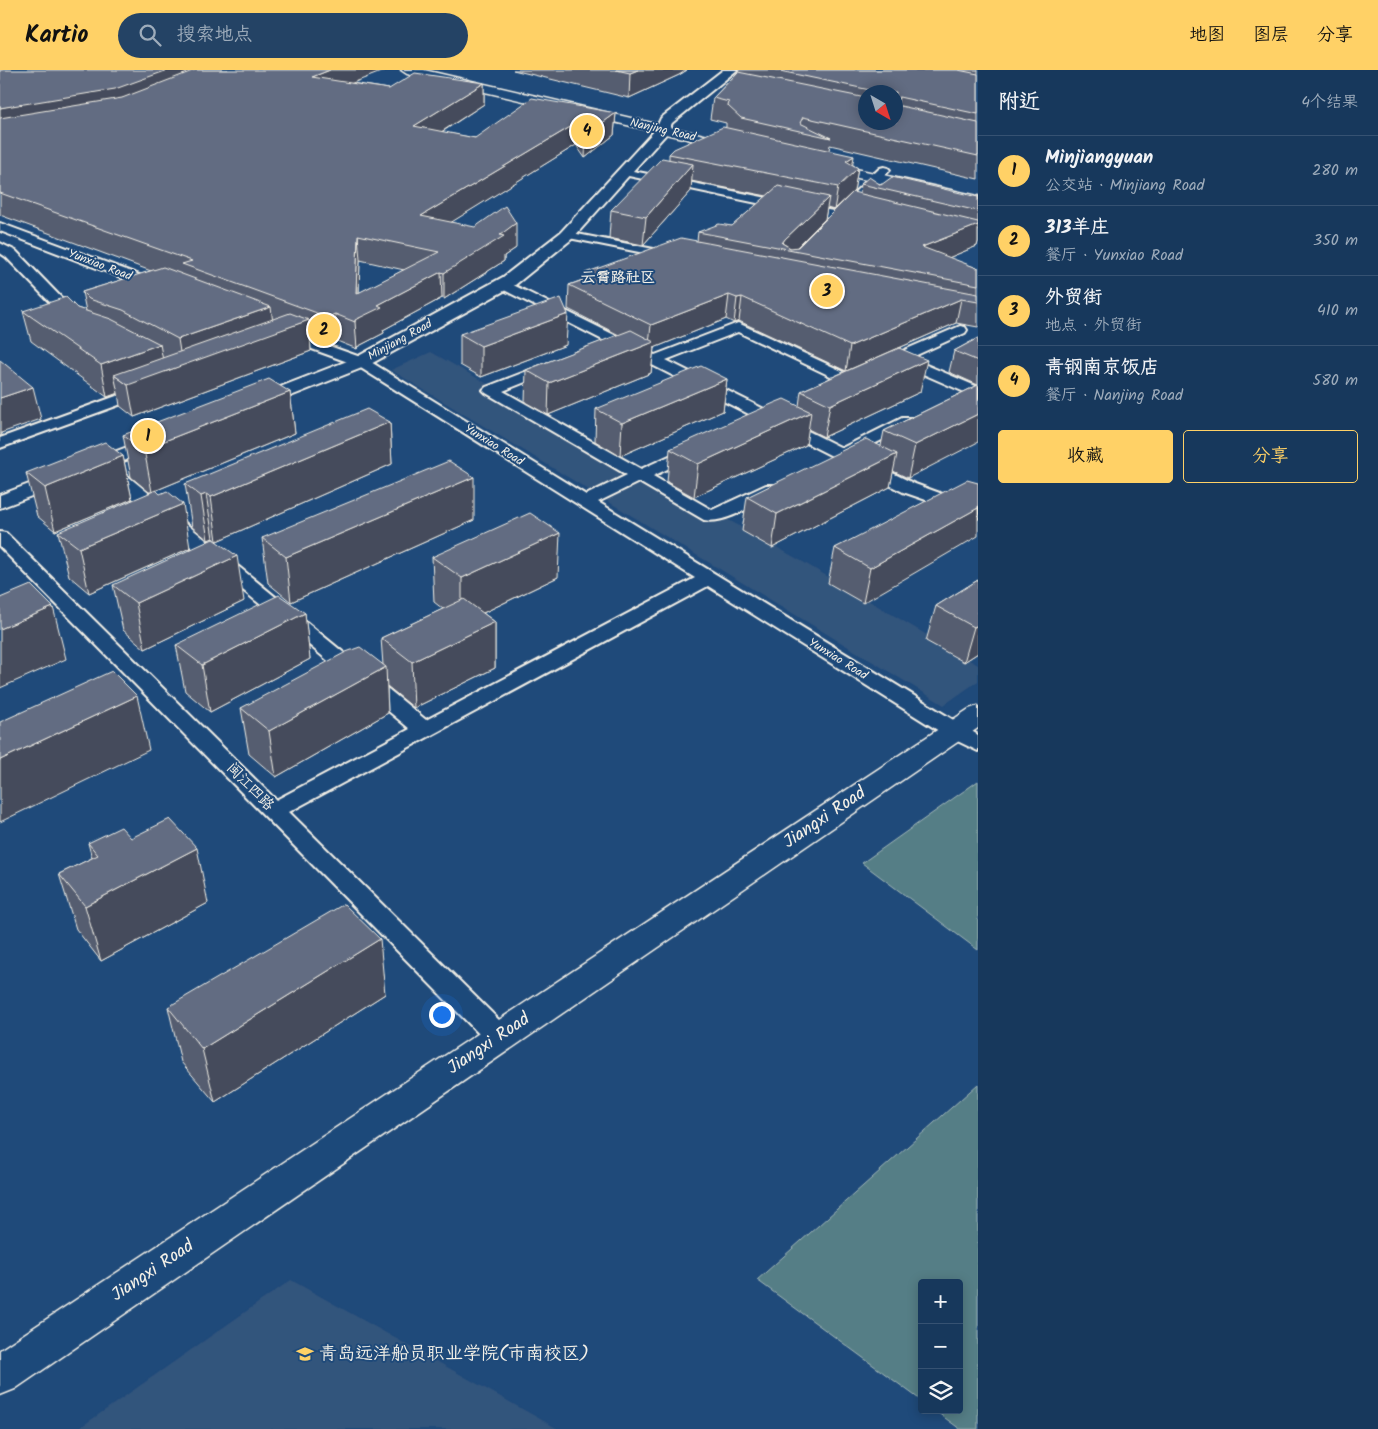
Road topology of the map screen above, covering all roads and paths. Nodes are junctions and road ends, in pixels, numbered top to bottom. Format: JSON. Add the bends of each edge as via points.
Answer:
{"nodes":[{"id":1,"x":407,"y":70,"type":"edge"},
{"id":2,"x":442,"y":70,"type":"edge"},
{"id":3,"x":723,"y":79,"type":"edge"},
{"id":4,"x":664,"y":126,"type":"junction"},
{"id":5,"x":744,"y":143,"type":"edge"},
{"id":6,"x":805,"y":157,"type":"edge"},
{"id":7,"x":623,"y":172,"type":"junction"},
{"id":8,"x":881,"y":173,"type":"junction"},
{"id":9,"x":978,"y":192,"type":"edge"},
{"id":10,"x":978,"y":201,"type":"edge"},
{"id":11,"x":845,"y":209,"type":"junction"},
{"id":12,"x":0,"y":227,"type":"edge"},
{"id":13,"x":826,"y":228,"type":"edge"},
{"id":14,"x":567,"y":235,"type":"junction"},
{"id":15,"x":0,"y":248,"type":"edge"},
{"id":16,"x":682,"y":257,"type":"edge"},
{"id":17,"x":503,"y":284,"type":"junction"},
{"id":18,"x":174,"y":292,"type":"edge"},
{"id":19,"x":265,"y":327,"type":"edge"},
{"id":20,"x":960,"y":330,"type":"dead end"},
{"id":21,"x":89,"y":334,"type":"edge"},
{"id":22,"x":293,"y":337,"type":"junction"},
{"id":23,"x":617,"y":341,"type":"junction"},
{"id":24,"x":270,"y":345,"type":"edge"},
{"id":25,"x":599,"y":348,"type":"edge"},
{"id":26,"x":899,"y":358,"type":"junction"},
{"id":27,"x":654,"y":360,"type":"junction"},
{"id":28,"x":361,"y":362,"type":"junction"},
{"id":29,"x":563,"y":362,"type":"edge"},
{"id":30,"x":850,"y":380,"type":"junction"},
{"id":31,"x":164,"y":383,"type":"edge"},
{"id":32,"x":832,"y":388,"type":"edge"},
{"id":33,"x":975,"y":391,"type":"edge"},
{"id":34,"x":954,"y":398,"type":"edge"},
{"id":35,"x":240,"y":409,"type":"edge"},
{"id":36,"x":787,"y":409,"type":"edge"},
{"id":37,"x":920,"y":416,"type":"edge"},
{"id":38,"x":769,"y":417,"type":"junction"},
{"id":39,"x":752,"y":425,"type":"edge"},
{"id":40,"x":175,"y":434,"type":"edge"},
{"id":41,"x":0,"y":443,"type":"edge"},
{"id":42,"x":709,"y":444,"type":"edge"},
{"id":43,"x":842,"y":454,"type":"junction"},
{"id":44,"x":101,"y":463,"type":"junction"},
{"id":45,"x":825,"y":463,"type":"edge"},
{"id":46,"x":640,"y":475,"type":"junction"},
{"id":47,"x":783,"y":484,"type":"edge"},
{"id":48,"x":0,"y":502,"type":"edge"},
{"id":49,"x":584,"y":502,"type":"junction"},
{"id":50,"x":978,"y":513,"type":"edge"},
{"id":51,"x":0,"y":537,"type":"edge"},
{"id":52,"x":708,"y":579,"type":"junction"},
{"id":53,"x":425,"y":730,"type":"junction"},
{"id":54,"x":970,"y":730,"type":"edge"},
{"id":55,"x":273,"y":811,"type":"junction"},
{"id":56,"x":499,"y":1037,"type":"junction"},
{"id":57,"x":0,"y":1374,"type":"edge"}],
"edges":[{"from":1,"to":4,"type":"main road","name":"Nanjing Road"},
{"from":2,"to":4,"type":"main road","name":"Nanjing Road"},
{"from":3,"to":4,"type":"street","name":"Minjiang Road"},
{"from":4,"to":5,"type":"main road","name":"Nanjing Road"},
{"from":4,"to":7,"type":"street","name":"Minjiang Road"},
{"from":6,"to":8,"type":"main road"},
{"from":7,"to":11,"type":"street"},
{"from":7,"to":14,"type":"street","name":"Minjiang Road"},
{"from":8,"to":9,"type":"main road"},
{"from":8,"to":10,"type":"main road"},
{"from":8,"to":11,"type":"street"},
{"from":11,"to":13,"type":"street"},
{"from":12,"to":18,"type":"street","name":"Yunxiao Road"},
{"from":14,"to":16,"type":"street"},
{"from":14,"to":17,"type":"street","name":"Minjiang Road"},
{"from":15,"to":21,"type":"street","via":[[11,254]]},
{"from":17,"to":23,"type":"street"},
{"from":17,"to":28,"type":"street","name":"Minjiang Road"},
{"from":19,"to":22,"type":"street","name":"Yunxiao Road"},
{"from":20,"to":26,"type":"street"},
{"from":22,"to":24,"type":"street"},
{"from":22,"to":28,"type":"street","name":"Yunxiao Road"},
{"from":23,"to":25,"type":"street"},
{"from":23,"to":27,"type":"street"},
{"from":26,"to":30,"type":"street"},
{"from":26,"to":33,"type":"street"},
{"from":27,"to":30,"type":"street","via":[[738,327]]},
{"from":27,"to":38,"type":"street"},
{"from":28,"to":35,"type":"street","name":"Minjiang Road"},
{"from":28,"to":49,"type":"street","name":"Yunxiao Road"},
{"from":29,"to":46,"type":"street","via":[[491,390]]},
{"from":30,"to":32,"type":"street"},
{"from":31,"to":41,"type":"street"},
{"from":33,"to":34,"type":"street"},
{"from":36,"to":38,"type":"street"},
{"from":37,"to":43,"type":"street"},
{"from":38,"to":39,"type":"street"},
{"from":38,"to":43,"type":"street"},
{"from":40,"to":44,"type":"street"},
{"from":42,"to":46,"type":"street"},
{"from":43,"to":45,"type":"street"},
{"from":43,"to":50,"type":"street","via":[[908,488]]},
{"from":44,"to":48,"type":"street"},
{"from":44,"to":53,"type":"street"},
{"from":46,"to":47,"type":"street","via":[[710,516],[724,513]]},
{"from":46,"to":49,"type":"street"},
{"from":49,"to":52,"type":"street","name":"Yunxiao Road"},
{"from":51,"to":55,"type":"street","name":"闽江四路"},
{"from":52,"to":53,"type":"street"},
{"from":52,"to":54,"type":"street","name":"Yunxiao Road"},
{"from":53,"to":55,"type":"street"},
{"from":54,"to":56,"type":"main road","name":"Jiangxi Road"},
{"from":55,"to":56,"type":"street","name":"闽江四路"},
{"from":56,"to":57,"type":"main road","name":"Jiangxi Road"}]}
